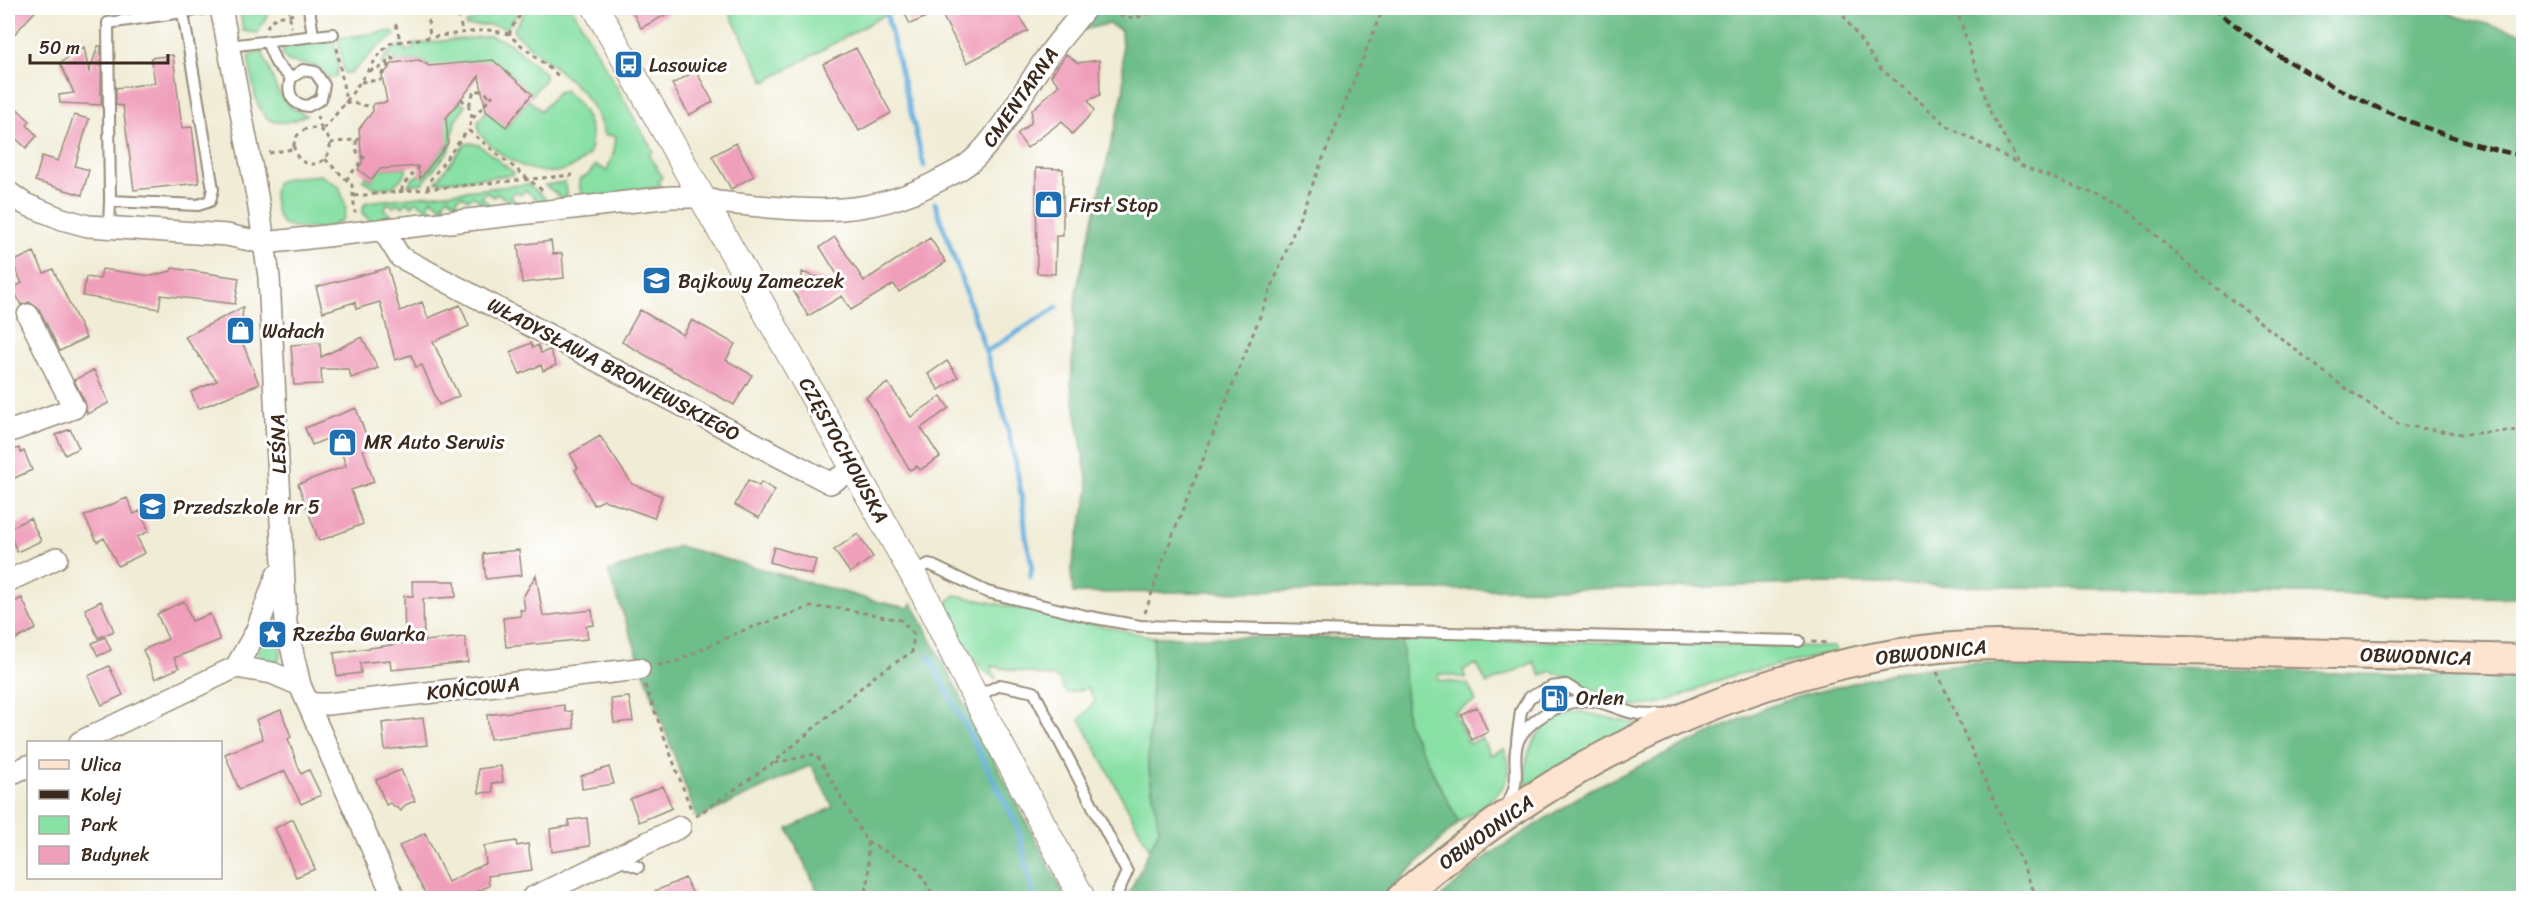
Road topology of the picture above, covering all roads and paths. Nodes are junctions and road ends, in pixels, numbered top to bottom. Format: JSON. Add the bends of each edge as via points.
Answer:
{"nodes":[{"id":1,"x":210,"y":8,"type":"edge"},
{"id":2,"x":221,"y":8,"type":"edge"},
{"id":3,"x":525,"y":8,"type":"edge"},
{"id":4,"x":596,"y":8,"type":"edge"},
{"id":5,"x":1086,"y":8,"type":"edge"},
{"id":6,"x":1103,"y":8,"type":"edge"},
{"id":7,"x":1163,"y":8,"type":"edge"},
{"id":8,"x":1383,"y":8,"type":"edge"},
{"id":9,"x":1838,"y":8,"type":"edge"},
{"id":10,"x":1956,"y":8,"type":"edge"},
{"id":11,"x":309,"y":10,"type":"edge"},
{"id":12,"x":183,"y":13,"type":"junction"},
{"id":13,"x":459,"y":15,"type":"dead end"},
{"id":14,"x":428,"y":20,"type":"dead end"},
{"id":15,"x":396,"y":24,"type":"dead end"},
{"id":16,"x":333,"y":33,"type":"dead end"},
{"id":17,"x":462,"y":33,"type":"junction"},
{"id":18,"x":509,"y":34,"type":"junction"},
{"id":19,"x":313,"y":36,"type":"junction"},
{"id":20,"x":430,"y":36,"type":"junction"},
{"id":21,"x":399,"y":40,"type":"junction"},
{"id":22,"x":267,"y":42,"type":"junction"},
{"id":23,"x":228,"y":46,"type":"junction"},
{"id":24,"x":338,"y":54,"type":"dead end"},
{"id":25,"x":367,"y":71,"type":"junction"},
{"id":26,"x":560,"y":77,"type":"dead end"},
{"id":27,"x":291,"y":78,"type":"junction"},
{"id":28,"x":361,"y":82,"type":"junction"},
{"id":29,"x":461,"y":99,"type":"dead end"},
{"id":30,"x":346,"y":102,"type":"junction"},
{"id":31,"x":312,"y":105,"type":"junction"},
{"id":32,"x":469,"y":105,"type":"junction"},
{"id":33,"x":373,"y":107,"type":"dead end"},
{"id":34,"x":473,"y":118,"type":"junction"},
{"id":35,"x":468,"y":130,"type":"junction"},
{"id":36,"x":322,"y":131,"type":"junction"},
{"id":37,"x":330,"y":143,"type":"junction"},
{"id":38,"x":294,"y":149,"type":"junction"},
{"id":39,"x":262,"y":154,"type":"dead end"},
{"id":40,"x":325,"y":158,"type":"junction"},
{"id":41,"x":2020,"y":165,"type":"junction"},
{"id":42,"x":418,"y":168,"type":"dead end"},
{"id":43,"x":573,"y":175,"type":"dead end"},
{"id":44,"x":527,"y":179,"type":"junction"},
{"id":45,"x":346,"y":180,"type":"junction"},
{"id":46,"x":428,"y":189,"type":"junction"},
{"id":47,"x":402,"y":191,"type":"junction"},
{"id":48,"x":8,"y":192,"type":"edge"},
{"id":49,"x":354,"y":196,"type":"junction"},
{"id":50,"x":701,"y":197,"type":"junction"},
{"id":51,"x":110,"y":201,"type":"junction"},
{"id":52,"x":556,"y":210,"type":"junction"},
{"id":53,"x":355,"y":223,"type":"dead end"},
{"id":54,"x":109,"y":226,"type":"junction"},
{"id":55,"x":383,"y":230,"type":"junction"},
{"id":56,"x":264,"y":243,"type":"junction"},
{"id":57,"x":28,"y":315,"type":"dead end"},
{"id":58,"x":2523,"y":430,"type":"edge"},
{"id":59,"x":8,"y":432,"type":"edge"},
{"id":60,"x":855,"y":468,"type":"junction"},
{"id":61,"x":57,"y":558,"type":"dead end"},
{"id":62,"x":281,"y":563,"type":"junction"},
{"id":63,"x":912,"y":573,"type":"junction"},
{"id":64,"x":8,"y":581,"type":"edge"},
{"id":65,"x":938,"y":623,"type":"junction"},
{"id":66,"x":1140,"y":626,"type":"junction"},
{"id":67,"x":914,"y":634,"type":"junction"},
{"id":68,"x":1799,"y":641,"type":"dead end"},
{"id":69,"x":1927,"y":648,"type":"junction"},
{"id":70,"x":2523,"y":659,"type":"edge"},
{"id":71,"x":236,"y":667,"type":"junction"},
{"id":72,"x":639,"y":669,"type":"junction"},
{"id":73,"x":304,"y":695,"type":"junction"},
{"id":74,"x":975,"y":697,"type":"junction"},
{"id":75,"x":1592,"y":701,"type":"junction"},
{"id":76,"x":1691,"y":716,"type":"junction"},
{"id":77,"x":82,"y":741,"type":"edge"},
{"id":78,"x":1517,"y":743,"type":"junction"},
{"id":79,"x":773,"y":763,"type":"junction"},
{"id":80,"x":27,"y":766,"type":"edge"},
{"id":81,"x":8,"y":775,"type":"edge"},
{"id":82,"x":680,"y":826,"type":"dead end"},
{"id":83,"x":1478,"y":835,"type":"junction"},
{"id":84,"x":867,"y":842,"type":"junction"},
{"id":85,"x":614,"y":858,"type":"junction"},
{"id":86,"x":638,"y":867,"type":"dead end"},
{"id":87,"x":394,"y":898,"type":"edge"},
{"id":88,"x":532,"y":898,"type":"edge"},
{"id":89,"x":864,"y":898,"type":"edge"},
{"id":90,"x":935,"y":898,"type":"edge"},
{"id":91,"x":1082,"y":898,"type":"edge"},
{"id":92,"x":1115,"y":898,"type":"edge"},
{"id":93,"x":1401,"y":898,"type":"edge"},
{"id":94,"x":2037,"y":898,"type":"edge"}],
"edges":[{"from":1,"to":12,"type":"lane"},
{"from":2,"to":23,"type":"street","name":"LEŚNA"},
{"from":3,"to":18,"type":"path"},
{"from":4,"to":50,"type":"street","name":"CZĘSTOCHOWSKA"},
{"from":5,"to":50,"type":"street","name":"CMENTARNA","via":[[977,157],[925,188],[894,201],[833,212],[717,202]]},
{"from":6,"to":7,"type":"path","via":[[1123,19]]},
{"from":8,"to":66,"type":"path"},
{"from":9,"to":41,"type":"path","via":[[1879,67],[1949,127]]},
{"from":10,"to":41,"type":"path","via":[[1991,114]]},
{"from":11,"to":19,"type":"lane"},
{"from":11,"to":22,"type":"path","via":[[273,19],[267,25]]},
{"from":12,"to":51,"type":"lane","via":[[108,23]]},
{"from":12,"to":51,"type":"lane","via":[[213,189],[210,201],[198,205]]},
{"from":13,"to":17,"type":"path"},
{"from":14,"to":20,"type":"path"},
{"from":15,"to":21,"type":"path"},
{"from":16,"to":19,"type":"lane"},
{"from":17,"to":18,"type":"path","via":[[489,30]]},
{"from":17,"to":20,"type":"path"},
{"from":18,"to":26,"type":"path"},
{"from":19,"to":22,"type":"lane"},
{"from":20,"to":21,"type":"path"},
{"from":21,"to":25,"type":"path","via":[[381,52]]},
{"from":22,"to":23,"type":"lane"},
{"from":22,"to":27,"type":"lane","via":[[276,63]]},
{"from":23,"to":56,"type":"street","name":"LEŚNA"},
{"from":24,"to":30,"type":"path"},
{"from":25,"to":28,"type":"path"},
{"from":25,"to":28,"type":"path","via":[[393,59],[380,76],[382,80]]},
{"from":27,"to":31,"type":"lane","via":[[290,97],[300,105]]},
{"from":27,"to":31,"type":"lane","via":[[306,70],[320,77],[324,93]]},
{"from":28,"to":30,"type":"path"},
{"from":29,"to":32,"type":"path"},
{"from":30,"to":33,"type":"path"},
{"from":30,"to":36,"type":"path"},
{"from":31,"to":36,"type":"path"},
{"from":32,"to":34,"type":"path"},
{"from":32,"to":34,"type":"path","via":[[476,91],[492,96]]},
{"from":34,"to":35,"type":"path"},
{"from":35,"to":44,"type":"path"},
{"from":35,"to":46,"type":"path","via":[[428,183]]},
{"from":36,"to":37,"type":"path"},
{"from":36,"to":38,"type":"path","via":[[304,129],[295,137]]},
{"from":37,"to":40,"type":"path"},
{"from":37,"to":45,"type":"path","via":[[358,139],[357,152],[364,158]]},
{"from":38,"to":39,"type":"path"},
{"from":38,"to":40,"type":"path","via":[[296,156],[307,164]]},
{"from":40,"to":45,"type":"path"},
{"from":41,"to":58,"type":"path","via":[[2122,206],[2201,276],[2349,391],[2400,425],[2462,434]]},
{"from":42,"to":47,"type":"path"},
{"from":43,"to":44,"type":"path"},
{"from":44,"to":46,"type":"path"},
{"from":44,"to":52,"type":"path","via":[[555,201]]},
{"from":45,"to":49,"type":"path","via":[[352,185]]},
{"from":46,"to":47,"type":"path"},
{"from":47,"to":49,"type":"path"},
{"from":48,"to":54,"type":"street","via":[[25,204],[62,219],[88,226]]},
{"from":49,"to":53,"type":"path"},
{"from":50,"to":52,"type":"street"},
{"from":50,"to":60,"type":"street","name":"CZĘSTOCHOWSKA"},
{"from":51,"to":54,"type":"lane"},
{"from":52,"to":55,"type":"street"},
{"from":54,"to":56,"type":"street","via":[[227,235]]},
{"from":55,"to":56,"type":"street"},
{"from":55,"to":60,"type":"street","name":"WŁADYSŁAWA BRONIEWSKIEGO","via":[[400,256],[830,483]]},
{"from":56,"to":62,"type":"street","name":"LEŚNA","via":[[278,437]]},
{"from":57,"to":59,"type":"street","via":[[74,408]]},
{"from":60,"to":63,"type":"street","name":"CZĘSTOCHOWSKA"},
{"from":61,"to":64,"type":"street"},
{"from":62,"to":71,"type":"street","via":[[266,608]]},
{"from":62,"to":73,"type":"street","name":"LEŚNA","via":[[286,624]]},
{"from":63,"to":65,"type":"street","name":"CZĘSTOCHOWSKA"},
{"from":63,"to":66,"type":"lane","via":[[929,564],[987,592]]},
{"from":65,"to":67,"type":"path"},
{"from":65,"to":74,"type":"street","name":"CZĘSTOCHOWSKA"},
{"from":66,"to":68,"type":"lane"},
{"from":67,"to":72,"type":"path","via":[[901,620],[839,608],[810,608],[739,632],[675,662]]},
{"from":67,"to":79,"type":"path","via":[[912,652],[876,675]]},
{"from":69,"to":70,"type":"main road","name":"OBWODNICA","via":[[2050,645]]},
{"from":69,"to":76,"type":"main road","name":"OBWODNICA","via":[[1815,672]]},
{"from":69,"to":94,"type":"path"},
{"from":71,"to":73,"type":"street","via":[[272,673]]},
{"from":71,"to":77,"type":"street"},
{"from":72,"to":73,"type":"street","name":"KOŃCOWA","via":[[328,705]]},
{"from":72,"to":79,"type":"path","via":[[694,819]]},
{"from":73,"to":87,"type":"street","name":"LEŚNA"},
{"from":74,"to":91,"type":"street","name":"CZĘSTOCHOWSKA"},
{"from":74,"to":92,"type":"lane","via":[[1000,686],[1034,692],[1127,872]]},
{"from":75,"to":76,"type":"lane","via":[[1636,714]]},
{"from":75,"to":78,"type":"lane","via":[[1579,700],[1542,717]]},
{"from":75,"to":78,"type":"lane","via":[[1566,685],[1530,697],[1518,719]]},
{"from":76,"to":83,"type":"main road","name":"OBWODNICA","via":[[1571,774]]},
{"from":78,"to":83,"type":"lane","via":[[1514,793]]},
{"from":79,"to":84,"type":"path","via":[[816,754]]},
{"from":80,"to":81,"type":"street"},
{"from":82,"to":85,"type":"street"},
{"from":83,"to":93,"type":"main road","name":"OBWODNICA"},
{"from":84,"to":89,"type":"path"},
{"from":84,"to":90,"type":"path","via":[[917,868]]},
{"from":85,"to":86,"type":"lane"},
{"from":85,"to":88,"type":"street"}]}
